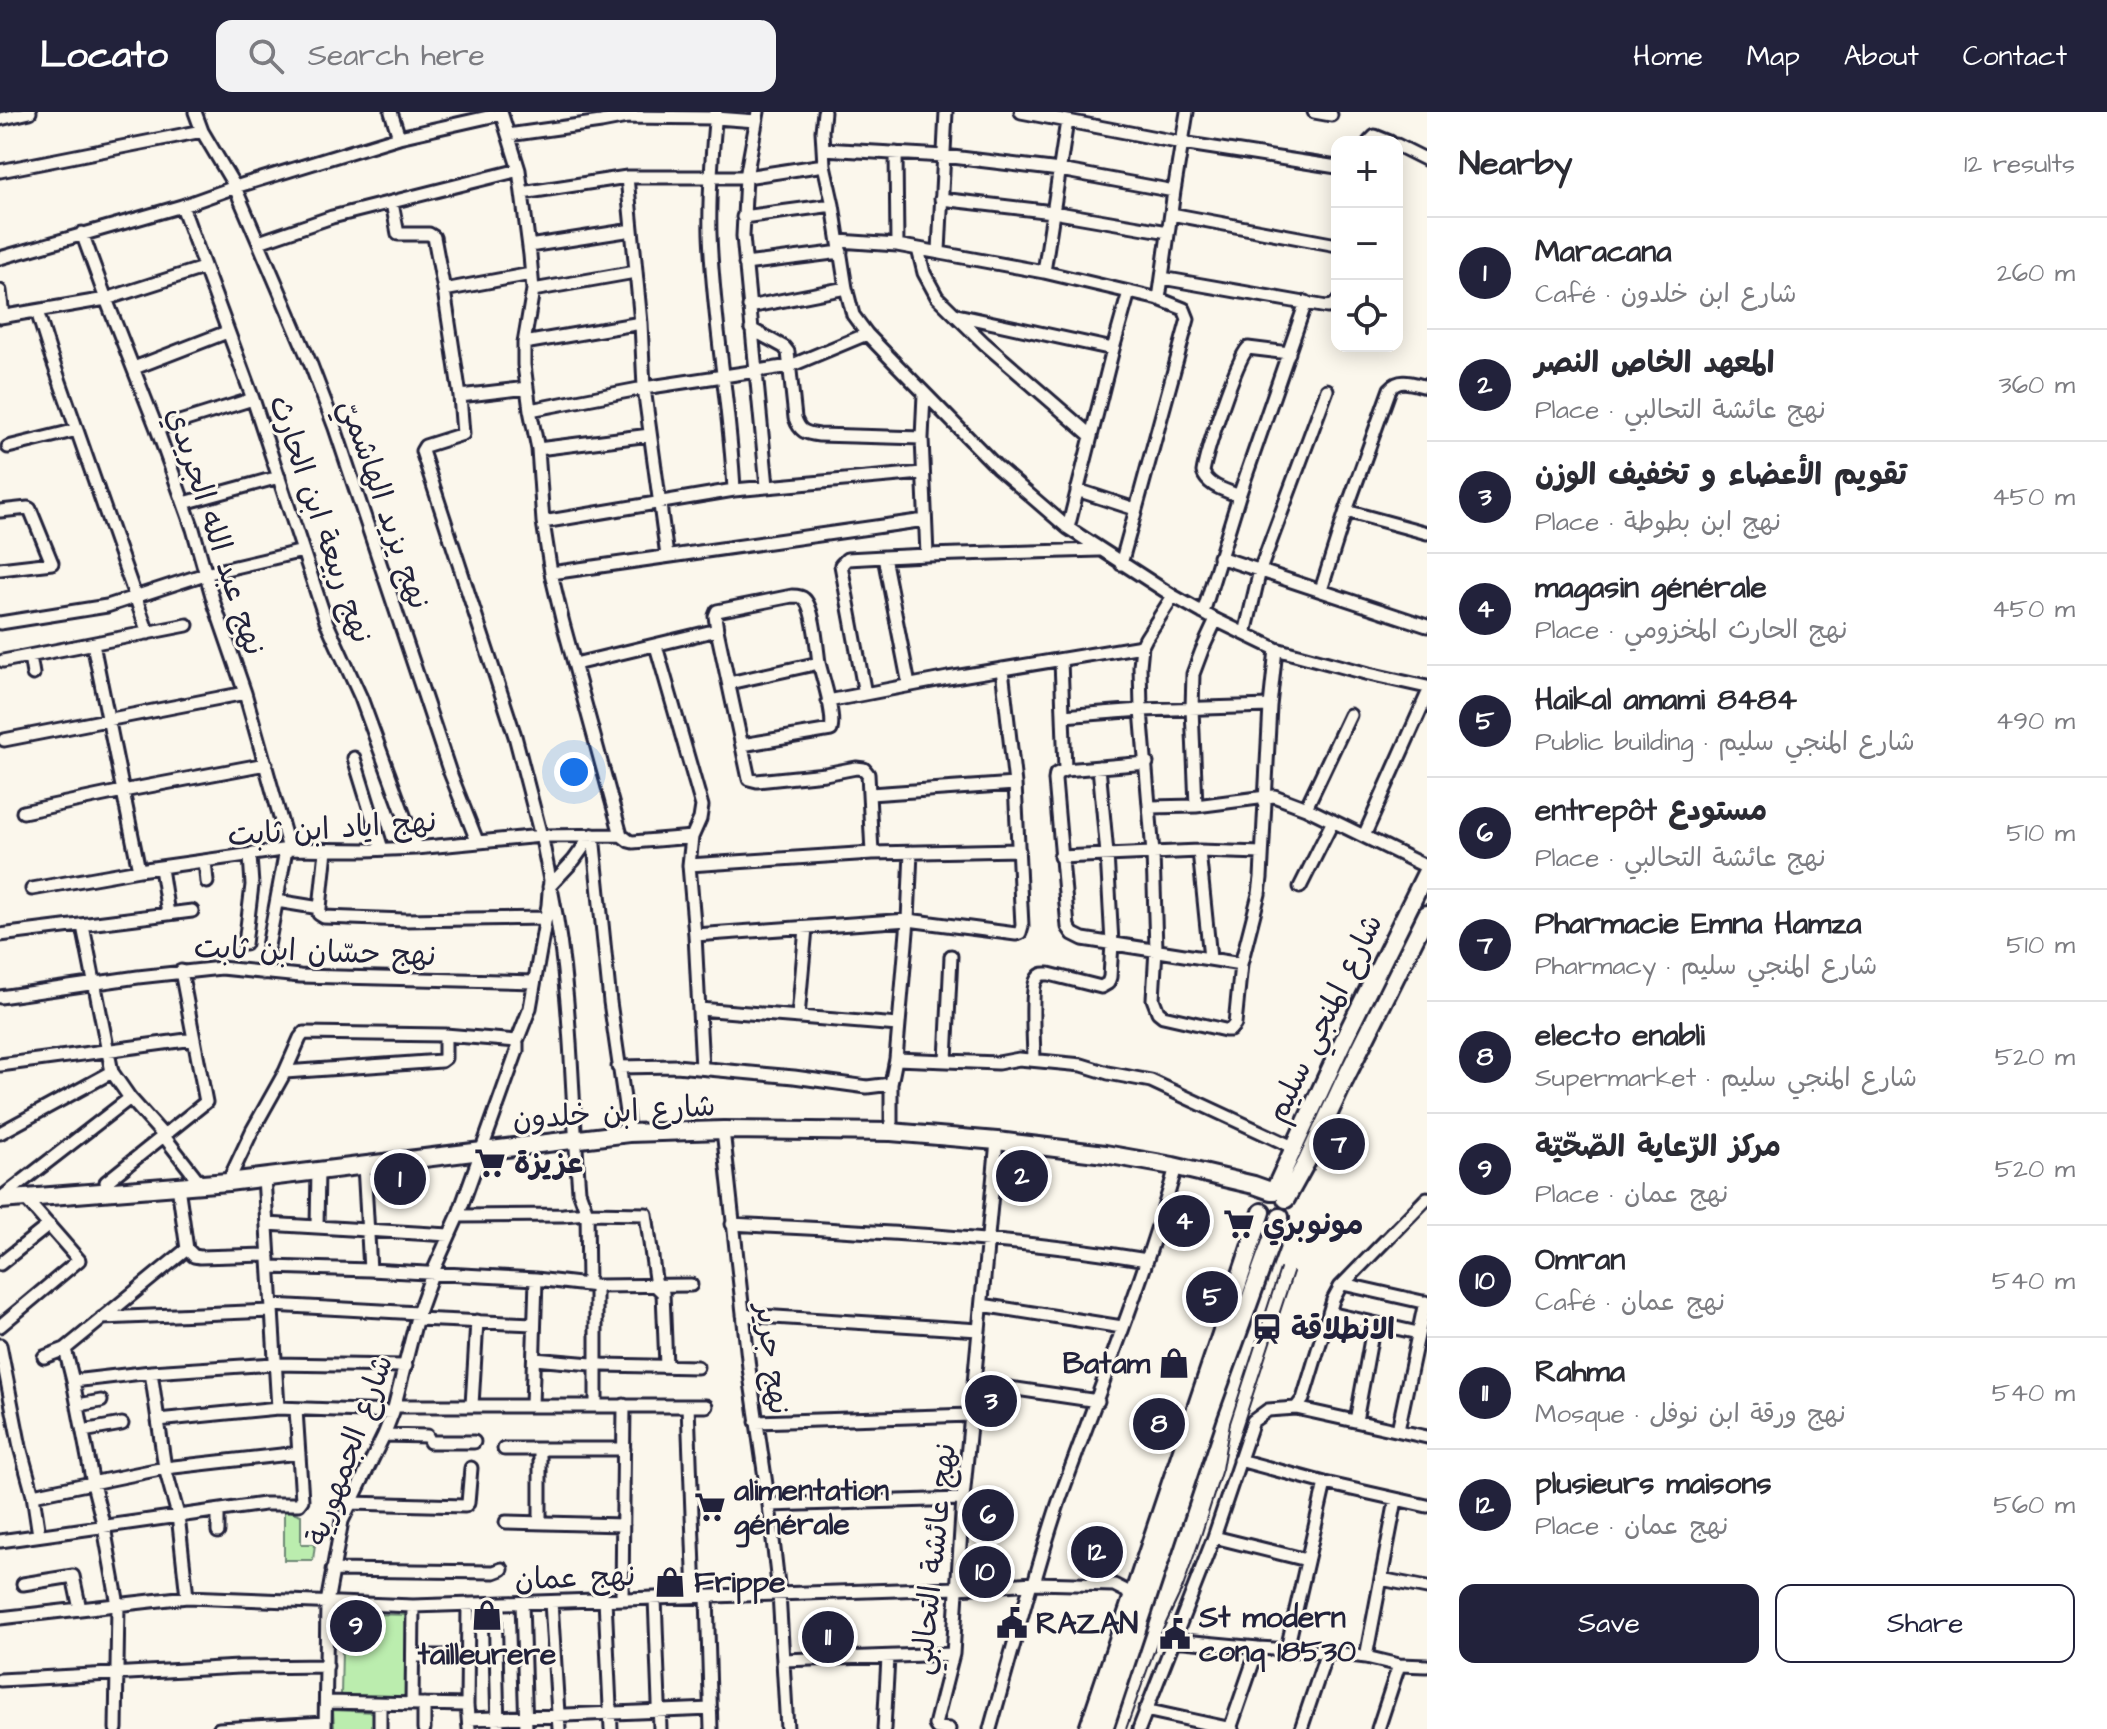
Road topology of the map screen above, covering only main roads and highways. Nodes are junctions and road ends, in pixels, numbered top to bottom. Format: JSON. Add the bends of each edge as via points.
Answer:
{"nodes":[{"id":1,"x":1427,"y":869,"type":"edge"},
{"id":2,"x":1427,"y":914,"type":"edge"},
{"id":3,"x":1231,"y":1179,"type":"junction"},
{"id":4,"x":1277,"y":1194,"type":"junction"},
{"id":5,"x":0,"y":1200,"type":"edge"},
{"id":6,"x":1261,"y":1208,"type":"junction"},
{"id":7,"x":1280,"y":1217,"type":"junction"},
{"id":8,"x":1088,"y":1729,"type":"edge"},
{"id":9,"x":1104,"y":1729,"type":"edge"}],
"edges":[{"from":1,"to":4,"type":"main road","name":"شارع المنجي سليم","via":[[1293,1147]]},
{"from":2,"to":4,"type":"main road","name":"شارع المنجي سليم","via":[[1307,1161]]},
{"from":3,"to":4,"type":"main road"},
{"from":3,"to":5,"type":"main road","name":"شارع ابن خلدون","via":[[1105,1154],[997,1141],[891,1132],[723,1130],[629,1133],[228,1182]]},
{"from":3,"to":6,"type":"main road"},
{"from":4,"to":6,"type":"main road","via":[[1261,1199]]},
{"from":4,"to":7,"type":"main road","via":[[1287,1209]]},
{"from":6,"to":7,"type":"main road","via":[[1270,1218]]},
{"from":6,"to":8,"type":"main road"},
{"from":7,"to":9,"type":"main road"}]}
